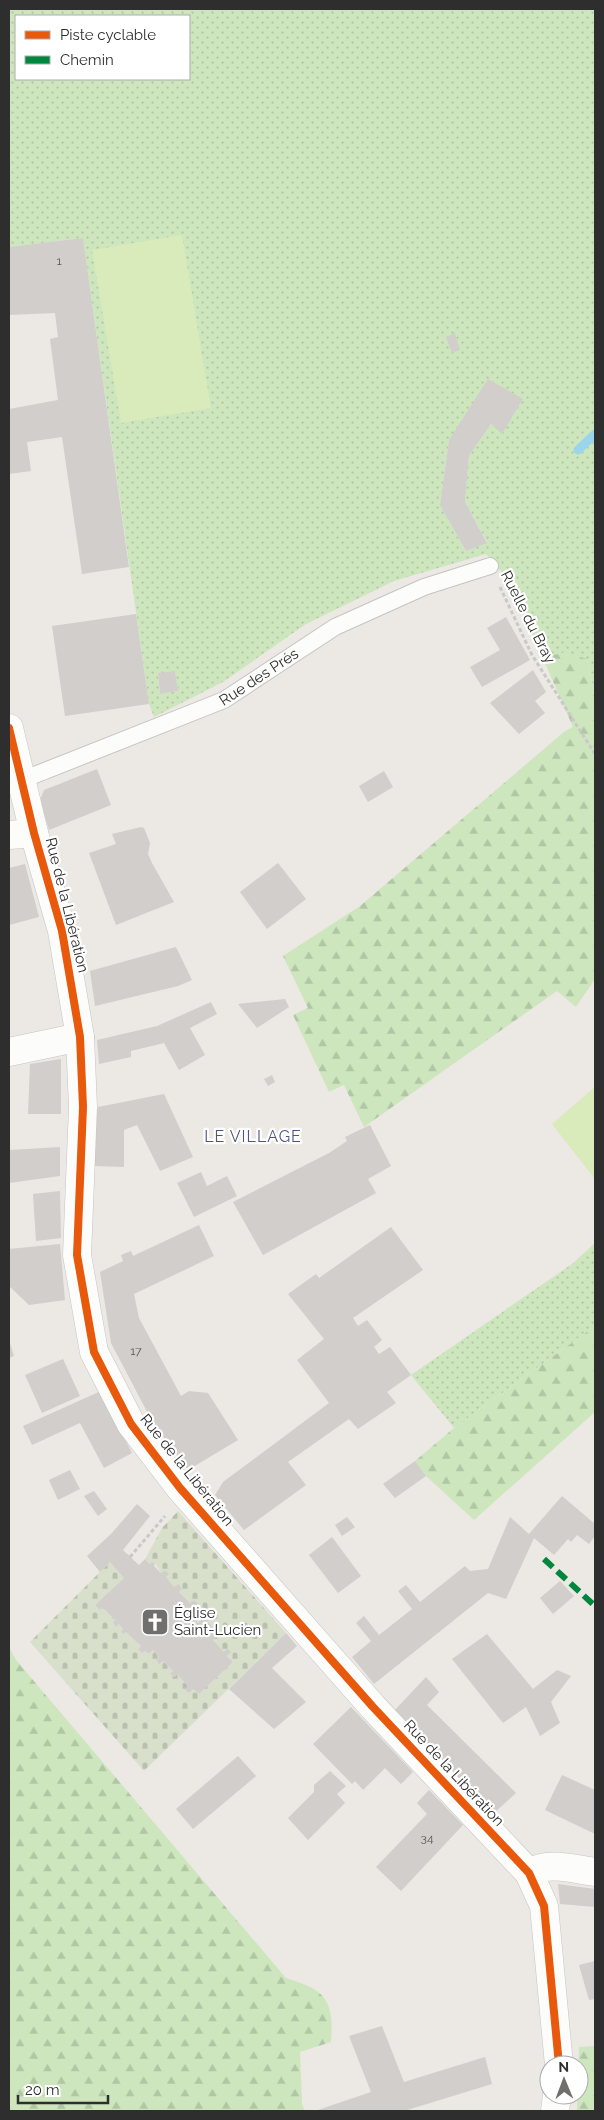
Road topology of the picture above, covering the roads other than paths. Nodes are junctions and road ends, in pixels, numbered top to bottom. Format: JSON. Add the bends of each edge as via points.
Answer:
{"nodes":[{"id":1,"x":490,"y":566,"type":"road end"},
{"id":2,"x":9,"y":728,"type":"edge"},
{"id":3,"x":22,"y":780,"type":"junction"},
{"id":4,"x":21,"y":834,"type":"edge"},
{"id":5,"x":80,"y":1037,"type":"junction"},
{"id":6,"x":9,"y":1052,"type":"edge"},
{"id":7,"x":595,"y":1872,"type":"edge"},
{"id":8,"x":529,"y":1873,"type":"junction"},
{"id":9,"x":558,"y":2055,"type":"edge"}],
"edges":[{"from":1,"to":3,"type":"lane","name":"Rue des Prés","via":[[424,587],[335,627],[224,700]]},
{"from":2,"to":3,"type":"street","name":"Rue de la Libération"},
{"from":3,"to":4,"type":"street","name":"Rue de la Libération"},
{"from":4,"to":5,"type":"street","name":"Rue de la Libération","via":[[62,931]]},
{"from":5,"to":6,"type":"street"},
{"from":5,"to":8,"type":"street","name":"Rue de la Libération","via":[[83,1107],[77,1255],[94,1352],[131,1424],[180,1488],[308,1634]]},
{"from":7,"to":8,"type":"street","via":[[549,1866]]},
{"from":8,"to":9,"type":"street","name":"Rue de la Libération","via":[[544,1906]]}]}
